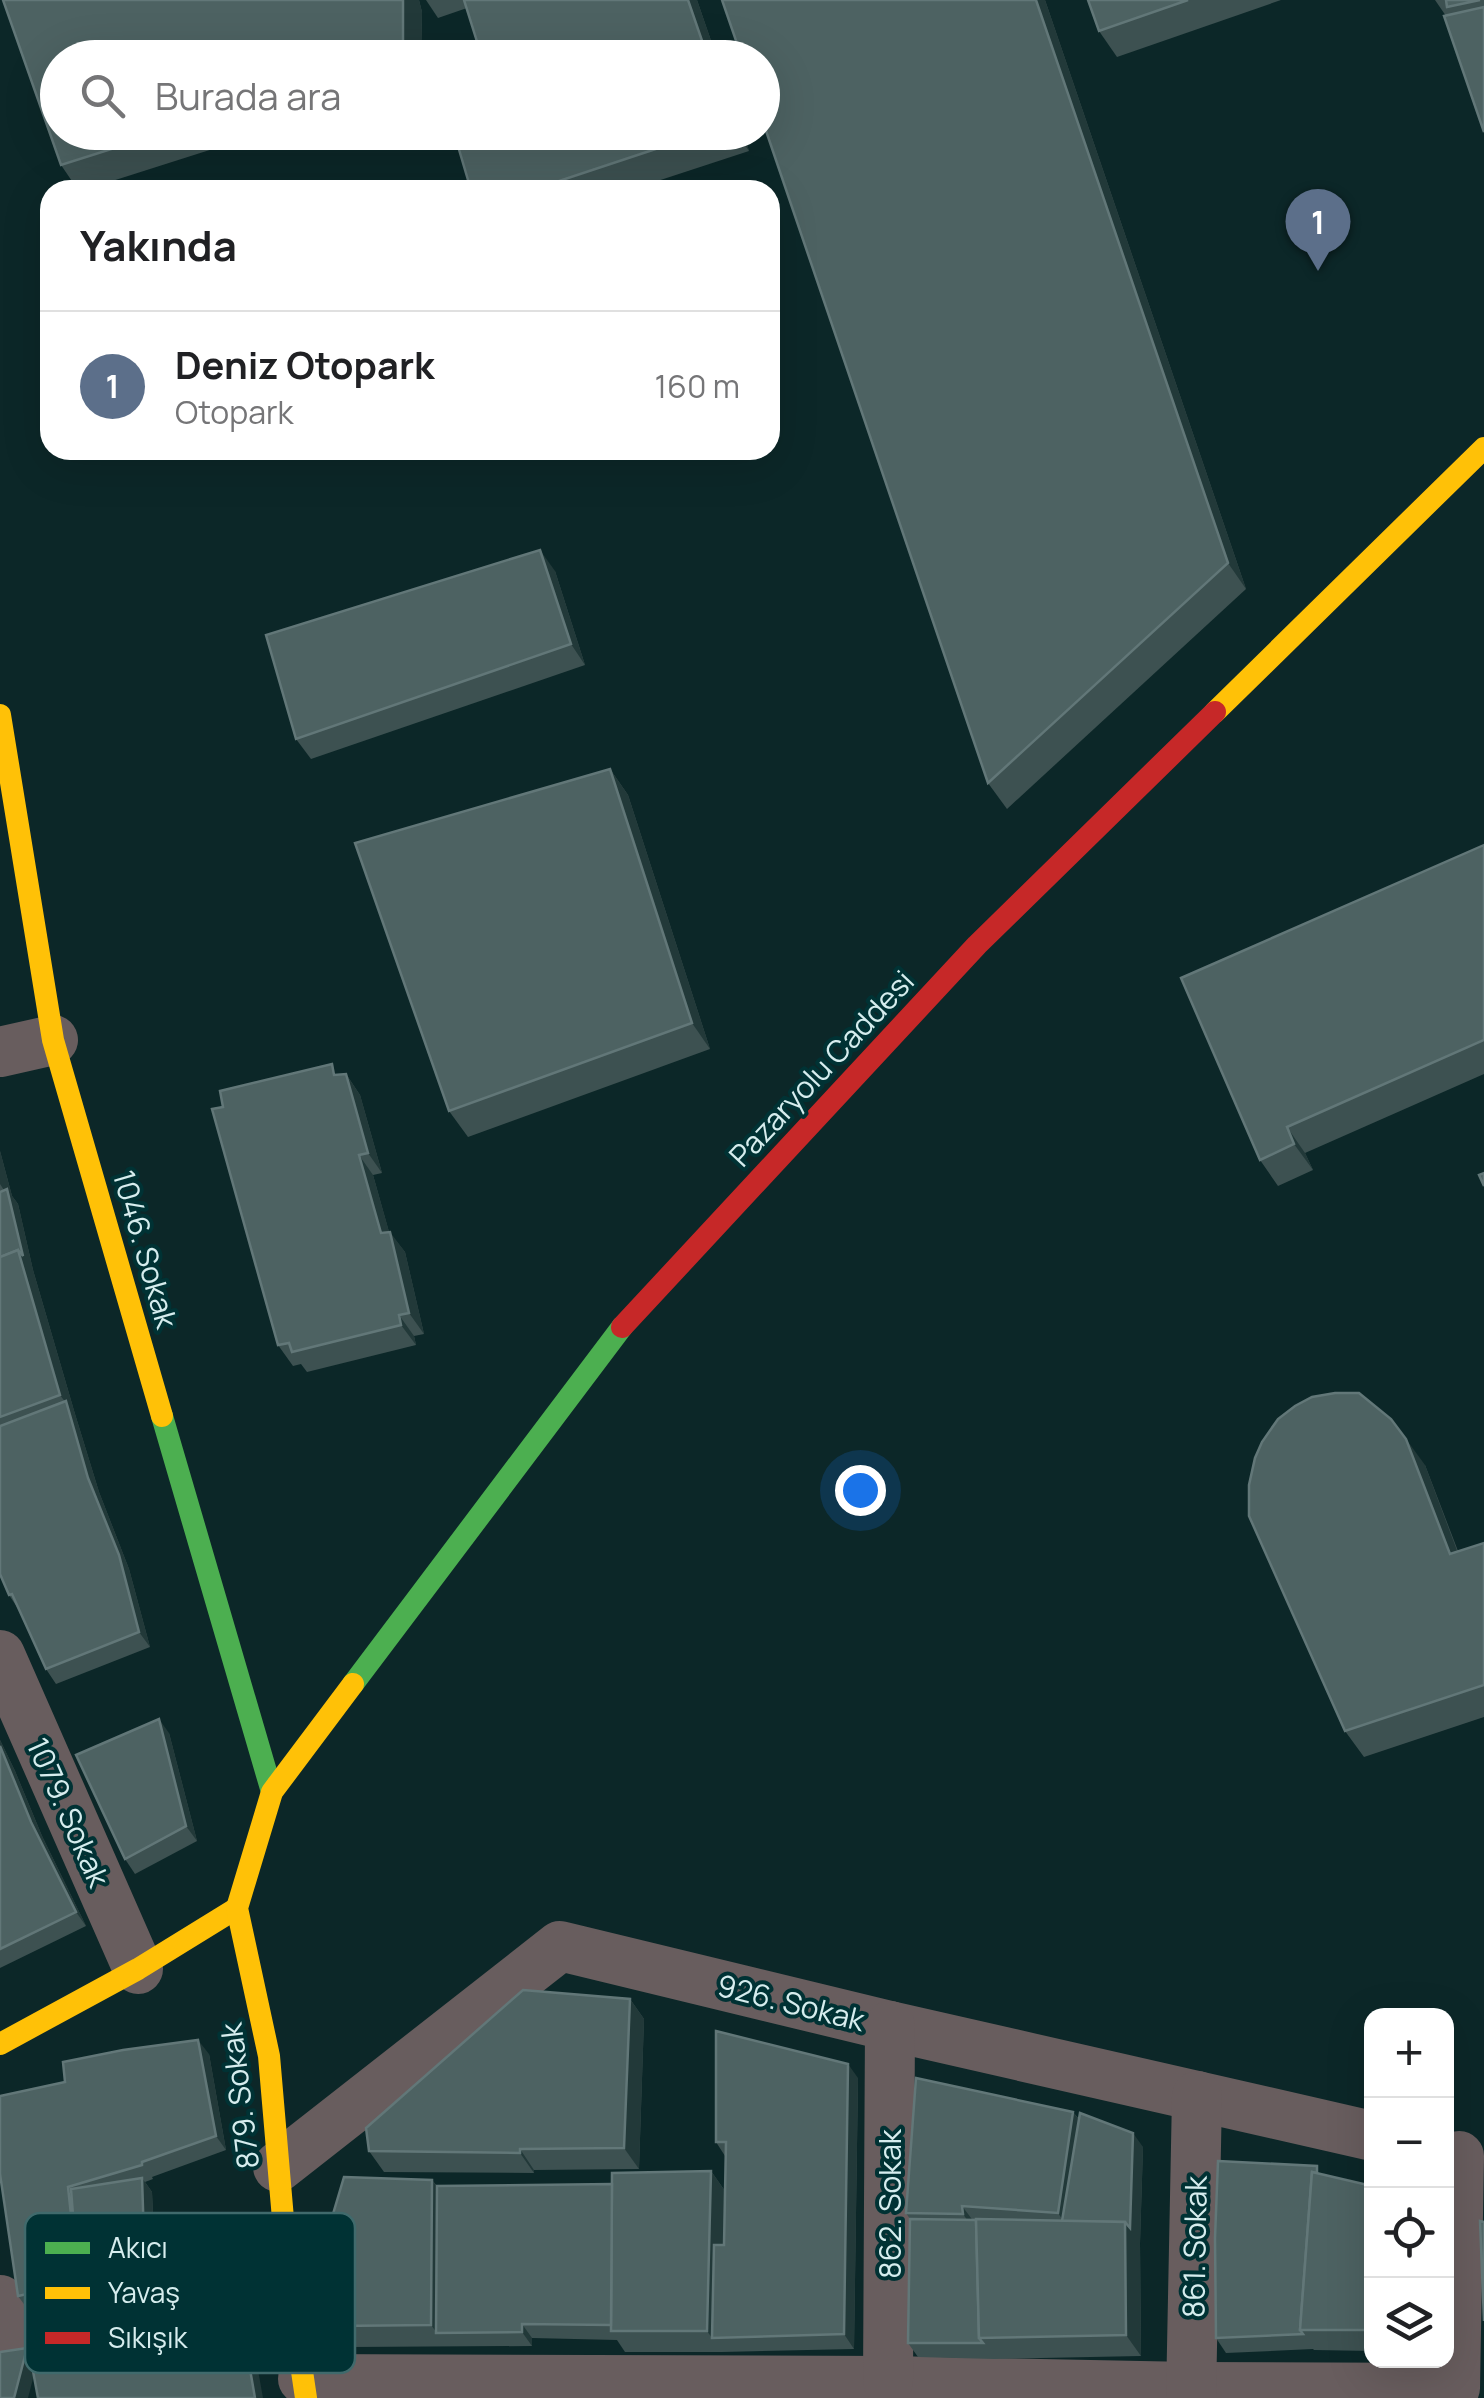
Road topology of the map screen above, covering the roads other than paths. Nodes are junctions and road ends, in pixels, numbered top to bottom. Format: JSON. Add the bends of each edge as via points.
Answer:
{"nodes":[{"id":1,"x":1484,"y":448,"type":"edge"},
{"id":2,"x":0,"y":714,"type":"edge"},
{"id":3,"x":54,"y":1040,"type":"junction"},
{"id":4,"x":0,"y":1052,"type":"edge"},
{"id":5,"x":0,"y":1655,"type":"edge"},
{"id":6,"x":272,"y":1792,"type":"junction"},
{"id":7,"x":237,"y":1908,"type":"junction"},
{"id":8,"x":138,"y":1968,"type":"junction"},
{"id":9,"x":890,"y":2026,"type":"junction"},
{"id":10,"x":0,"y":2044,"type":"edge"},
{"id":11,"x":1197,"y":2096,"type":"junction"},
{"id":12,"x":1364,"y":2134,"type":"edge"},
{"id":13,"x":1463,"y":2157,"type":"edge"},
{"id":14,"x":278,"y":2167,"type":"junction"},
{"id":15,"x":282,"y":2213,"type":"edge"},
{"id":16,"x":0,"y":2300,"type":"edge"},
{"id":17,"x":25,"y":2328,"type":"edge"},
{"id":18,"x":888,"y":2381,"type":"junction"},
{"id":19,"x":305,"y":2388,"type":"edge"},
{"id":20,"x":1191,"y":2392,"type":"edge"}],
"edges":[{"from":1,"to":6,"type":"main road","name":"Pazaryolu Caddesi","via":[[977,945],[633,1314]]},
{"from":2,"to":3,"type":"main road","name":"1046. Sokak"},
{"from":3,"to":4,"type":"street"},
{"from":3,"to":6,"type":"main road","name":"1046. Sokak"},
{"from":5,"to":8,"type":"street","name":"1079. Sokak"},
{"from":6,"to":7,"type":"main road","name":"879. Sokak"},
{"from":7,"to":8,"type":"main road"},
{"from":7,"to":14,"type":"main road","name":"879. Sokak","via":[[269,2056]]},
{"from":8,"to":10,"type":"main road"},
{"from":9,"to":11,"type":"street","name":"926. Sokak"},
{"from":9,"to":14,"type":"street","name":"926. Sokak","via":[[560,1946]]},
{"from":9,"to":18,"type":"street","name":"862. Sokak"},
{"from":11,"to":12,"type":"street","name":"926. Sokak"},
{"from":11,"to":20,"type":"street","name":"861. Sokak"},
{"from":13,"to":20,"type":"street","via":[[1455,2388]]},
{"from":14,"to":15,"type":"main road","name":"879. Sokak"},
{"from":16,"to":17,"type":"street","via":[[7,2331]]},
{"from":18,"to":19,"type":"street"},
{"from":18,"to":20,"type":"street"}]}
